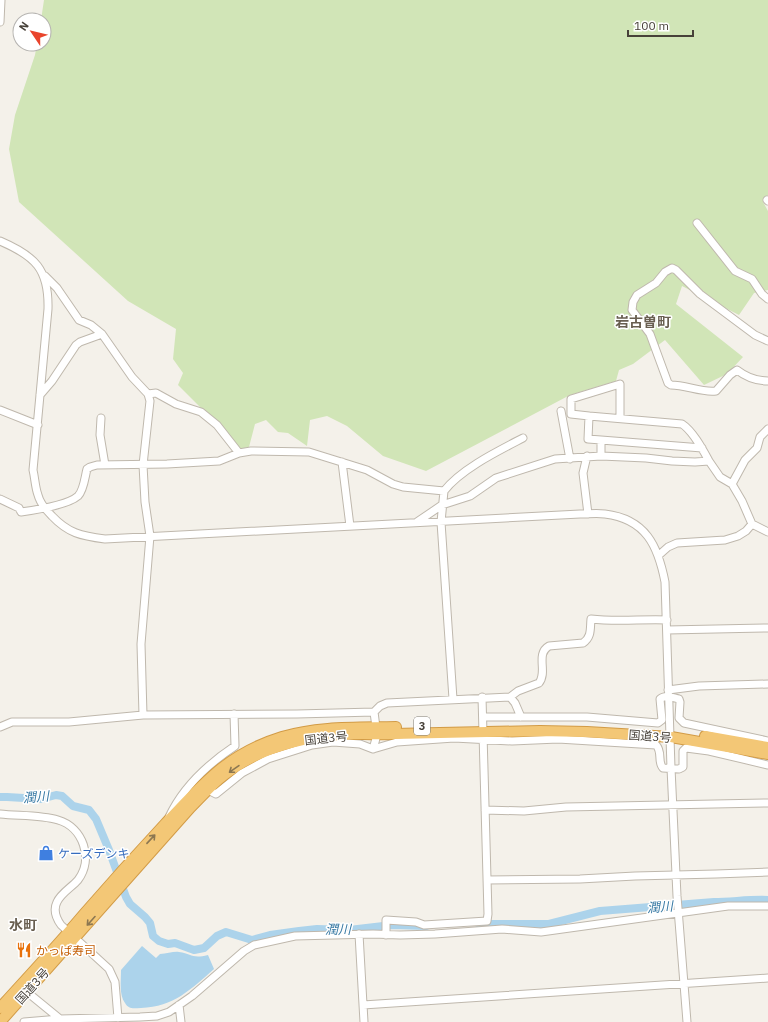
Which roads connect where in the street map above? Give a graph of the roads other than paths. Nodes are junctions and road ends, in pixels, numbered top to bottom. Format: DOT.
graph roads {
  1 [pos="1,0"];
  2 [pos="0,22"];
  3 [pos="697,223"];
  4 [pos="0,241"];
  5 [pos="43,274"];
  6 [pos="768,299"];
  7 [pos="102,334"];
  8 [pos="768,341"];
  9 [pos="768,381"];
  10 [pos="148,394"];
  11 [pos="40,395"];
  12 [pos="0,410"];
  13 [pos="561,411"];
  14 [pos="589,416"];
  15 [pos="101,418"];
  16 [pos="620,418"];
  17 [pos="38,425"];
  18 [pos="768,429"];
  19 [pos="523,438"];
  20 [pos="601,440"];
  21 [pos="702,448"];
  22 [pos="238,453"];
  23 [pos="587,456"];
  24 [pos="601,456"];
  25 [pos="570,459"];
  26 [pos="709,461"];
  27 [pos="342,462"];
  28 [pos="105,465"];
  29 [pos="143,465"];
  30 [pos="732,484"];
  31 [pos="444,491"];
  32 [pos="0,499"];
  33 [pos="442,505"];
  34 [pos="44,508"];
  35 [pos="588,514"];
  36 [pos="441,522"];
  37 [pos="416,523"];
  38 [pos="752,524"];
  39 [pos="350,526"];
  40 [pos="768,532"];
  41 [pos="150,536"];
  42 [pos="659,555"];
  43 [pos="667,620"];
  44 [pos="768,628"];
  45 [pos="667,630"];
  46 [pos="768,684"];
  47 [pos="668,693"];
  48 [pos="482,697"];
  49 [pos="510,697"];
  50 [pos="453,700"];
  51 [pos="374,712"];
  52 [pos="234,714"];
  53 [pos="143,715"];
  54 [pos="521,717"];
  55 [pos="0,727"];
  56 [pos="483,729"];
  57 [pos="376,731"];
  58 [pos="670,734"];
  59 [pos="768,741"];
  60 [pos="768,747"];
  61 [pos="373,749"];
  62 [pos="768,754"];
  63 [pos="768,765"];
  64 [pos="671,768"];
  65 [pos="208,790"];
  66 [pos="768,804"];
  67 [pos="672,806"];
  68 [pos="485,810"];
  69 [pos="0,814"];
  70 [pos="166,823"];
  71 [pos="128,871"];
  72 [pos="768,872"];
  73 [pos="676,875"];
  74 [pos="487,880"];
  75 [pos="768,906"];
  76 [pos="678,912"];
  77 [pos="386,933"];
  78 [pos="359,934"];
  79 [pos="72,935"];
  80 [pos="768,978"];
  81 [pos="684,985"];
  82 [pos="27,992"];
  83 [pos="179,1005"];
  84 [pos="363,1005"];
  85 [pos="0,1008"];
  86 [pos="118,1018"];
  87 [pos="60,1019"];
  88 [pos="0,1022"];
  89 [pos="24,1022"];
  90 [pos="181,1022"];
  91 [pos="364,1022"];
  92 [pos="687,1022"];
  1 -- 2 [label="street"];
  3 -- 6 [label="street"];
  4 -- 5 [label="street"];
  5 -- 7 [label="street"];
  5 -- 11 [label="street"];
  7 -- 10 [label="street"];
  7 -- 11 [label="street"];
  8 -- 9 [label="street"];
  10 -- 22 [label="street"];
  10 -- 29 [label="street"];
  11 -- 17 [label="street"];
  12 -- 17 [label="street"];
  13 -- 25 [label="street"];
  14 -- 16 [label="street"];
  14 -- 16 [label="street"];
  14 -- 20 [label="street"];
  15 -- 28 [label="street"];
  16 -- 21 [label="street"];
  17 -- 34 [label="street"];
  18 -- 30 [label="street"];
  19 -- 31 [label="street"];
  20 -- 21 [label="street"];
  20 -- 24 [label="street"];
  21 -- 26 [label="street"];
  22 -- 27 [label="street"];
  22 -- 29 [label="street"];
  23 -- 24 [label="street"];
  23 -- 25 [label="street"];
  23 -- 35 [label="street"];
  24 -- 26 [label="street"];
  25 -- 33 [label="street"];
  26 -- 30 [label="street"];
  27 -- 31 [label="street"];
  27 -- 39 [label="street"];
  28 -- 29 [label="street"];
  28 -- 34 [label="street"];
  29 -- 41 [label="street"];
  30 -- 38 [label="street"];
  31 -- 33 [label="street"];
  32 -- 34 [label="street"];
  33 -- 36 [label="street"];
  33 -- 37 [label="street"];
  34 -- 41 [label="street"];
  35 -- 36 [label="street"];
  35 -- 42 [label="street"];
  36 -- 37 [label="street"];
  36 -- 50 [label="street"];
  37 -- 39 [label="street"];
  38 -- 40 [label="street"];
  38 -- 42 [label="street"];
  39 -- 41 [label="street"];
  41 -- 53 [label="street"];
  42 -- 43 [label="street"];
  43 -- 45 [label="street"];
  43 -- 49 [label="street"];
  44 -- 45 [label="street"];
  45 -- 47 [label="street"];
  46 -- 47 [label="street"];
  47 -- 54 [label="street"];
  47 -- 58 [label="street"];
  47 -- 59 [label="street"];
  48 -- 49 [label="street"];
  48 -- 50 [label="street"];
  48 -- 56 [label="street"];
  49 -- 54 [label="street"];
  50 -- 51 [label="street"];
  51 -- 52 [label="street"];
  51 -- 57 [label="street"];
  52 -- 53 [label="street"];
  52 -- 70 [label="street"];
  53 -- 55 [label="street"];
  54 -- 56 [label="street"];
  56 -- 57 [label="highway, 国道3号 / 3"];
  56 -- 58 [label="highway, 国道3号 / 3"];
  56 -- 61 [label="street"];
  56 -- 64 [label="street"];
  56 -- 68 [label="street"];
  57 -- 61 [label="street"];
  57 -- 65 [label="highway, 国道3号 / 3, one-way"];
  57 -- 70 [label="highway, 国道3号 / 3"];
  58 -- 60 [label="highway, 国道3号 / 3"];
  58 -- 62 [label="highway, 国道3号 / 3"];
  58 -- 64 [label="street"];
  61 -- 65 [label="street"];
  63 -- 64 [label="street"];
  64 -- 67 [label="street"];
  65 -- 71 [label="highway, 国道3号 / 3"];
  66 -- 67 [label="street"];
  67 -- 68 [label="street"];
  67 -- 73 [label="street"];
  68 -- 74 [label="street"];
  69 -- 79 [label="street"];
  71 -- 70 [label="highway, 国道3号 / 3, one-way"];
  71 -- 79 [label="highway, 国道3号 / 3, one-way"];
  71 -- 79 [label="highway, 国道3号 / 3"];
  72 -- 73 [label="street"];
  73 -- 74 [label="street"];
  73 -- 76 [label="street"];
  74 -- 77 [label="street"];
  75 -- 76 [label="street"];
  76 -- 77 [label="street"];
  76 -- 81 [label="street"];
  77 -- 78 [label="street"];
  78 -- 83 [label="street"];
  78 -- 84 [label="street"];
  79 -- 82 [label="highway, 国道3号 / 3"];
  79 -- 85 [label="highway, 国道3号 / 3"];
  79 -- 86 [label="street"];
  80 -- 81 [label="street"];
  81 -- 84 [label="street"];
  81 -- 92 [label="street"];
  82 -- 87 [label="street"];
  82 -- 88 [label="highway, 国道3号 / 3"];
  83 -- 86 [label="street"];
  83 -- 90 [label="street"];
  84 -- 91 [label="street"];
  86 -- 87 [label="street"];
  87 -- 89 [label="street"];
}
